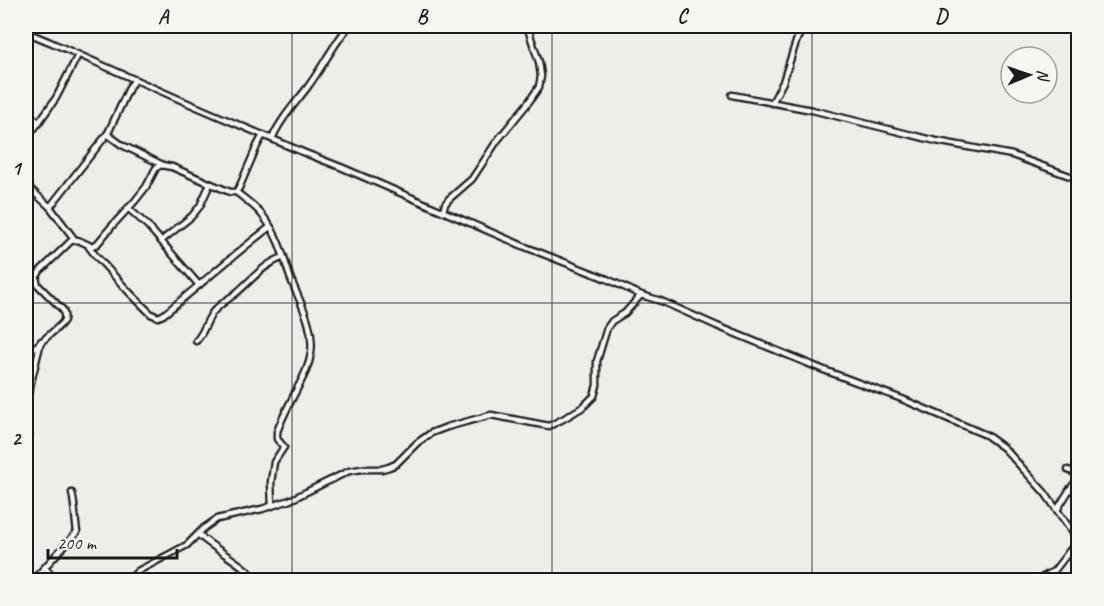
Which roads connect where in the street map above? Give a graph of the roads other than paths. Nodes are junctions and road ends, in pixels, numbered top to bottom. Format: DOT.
graph roads {
  1 [pos="349,26"];
  2 [pos="527,26"];
  3 [pos="804,26"];
  4 [pos="26,32"];
  5 [pos="78,54"];
  6 [pos="135,80"];
  7 [pos="732,95"];
  8 [pos="772,103"];
  9 [pos="26,111"];
  10 [pos="39,123"];
  11 [pos="107,134"];
  12 [pos="263,135"];
  13 [pos="26,139"];
  14 [pos="272,139"];
  15 [pos="163,165"];
  16 [pos="1078,179"];
  17 [pos="210,184"];
  18 [pos="26,185"];
  19 [pos="236,192"];
  20 [pos="50,207"];
  21 [pos="128,208"];
  22 [pos="443,211"];
  23 [pos="270,227"];
  24 [pos="75,240"];
  25 [pos="161,241"];
  26 [pos="88,246"];
  27 [pos="284,257"];
  28 [pos="26,273"];
  29 [pos="36,282"];
  30 [pos="199,285"];
  31 [pos="641,295"];
  32 [pos="41,341"];
  33 [pos="196,341"];
  34 [pos="26,356"];
  35 [pos="26,403"];
  36 [pos="1068,471"];
  37 [pos="1078,474"];
  38 [pos="1078,479"];
  39 [pos="72,493"];
  40 [pos="272,506"];
  41 [pos="1057,510"];
  42 [pos="198,534"];
  43 [pos="1078,542"];
  44 [pos="45,568"];
  45 [pos="33,580"];
  46 [pos="57,580"];
  47 [pos="128,580"];
  48 [pos="257,580"];
  49 [pos="1038,580"];
  1 -- 14 [label="street"];
  2 -- 22 [label="street"];
  3 -- 8 [label="street"];
  4 -- 5 [label="street"];
  5 -- 6 [label="street"];
  5 -- 10 [label="street"];
  6 -- 11 [label="street"];
  6 -- 12 [label="street"];
  7 -- 8 [label="street"];
  8 -- 16 [label="street"];
  9 -- 10 [label="street"];
  10 -- 13 [label="street"];
  11 -- 15 [label="street"];
  11 -- 20 [label="street"];
  12 -- 14 [label="street"];
  12 -- 19 [label="street"];
  14 -- 22 [label="street"];
  15 -- 17 [label="street"];
  15 -- 21 [label="street"];
  17 -- 19 [label="street"];
  17 -- 25 [label="street"];
  18 -- 20 [label="street"];
  19 -- 23 [label="street"];
  20 -- 24 [label="street"];
  21 -- 25 [label="street"];
  21 -- 26 [label="street"];
  22 -- 31 [label="street"];
  23 -- 27 [label="street"];
  23 -- 30 [label="street"];
  24 -- 26 [label="street"];
  24 -- 29 [label="street"];
  25 -- 30 [label="street"];
  26 -- 30 [label="street"];
  27 -- 33 [label="street"];
  27 -- 40 [label="street"];
  28 -- 29 [label="street"];
  29 -- 32 [label="street"];
  31 -- 40 [label="street"];
  31 -- 41 [label="street"];
  32 -- 34 [label="street"];
  32 -- 35 [label="street"];
  36 -- 37 [label="street"];
  38 -- 41 [label="street"];
  39 -- 44 [label="street"];
  40 -- 42 [label="street"];
  41 -- 43 [label="street"];
  42 -- 47 [label="street"];
  42 -- 48 [label="street"];
  43 -- 49 [label="street"];
  44 -- 45 [label="street"];
  44 -- 46 [label="street"];
}
